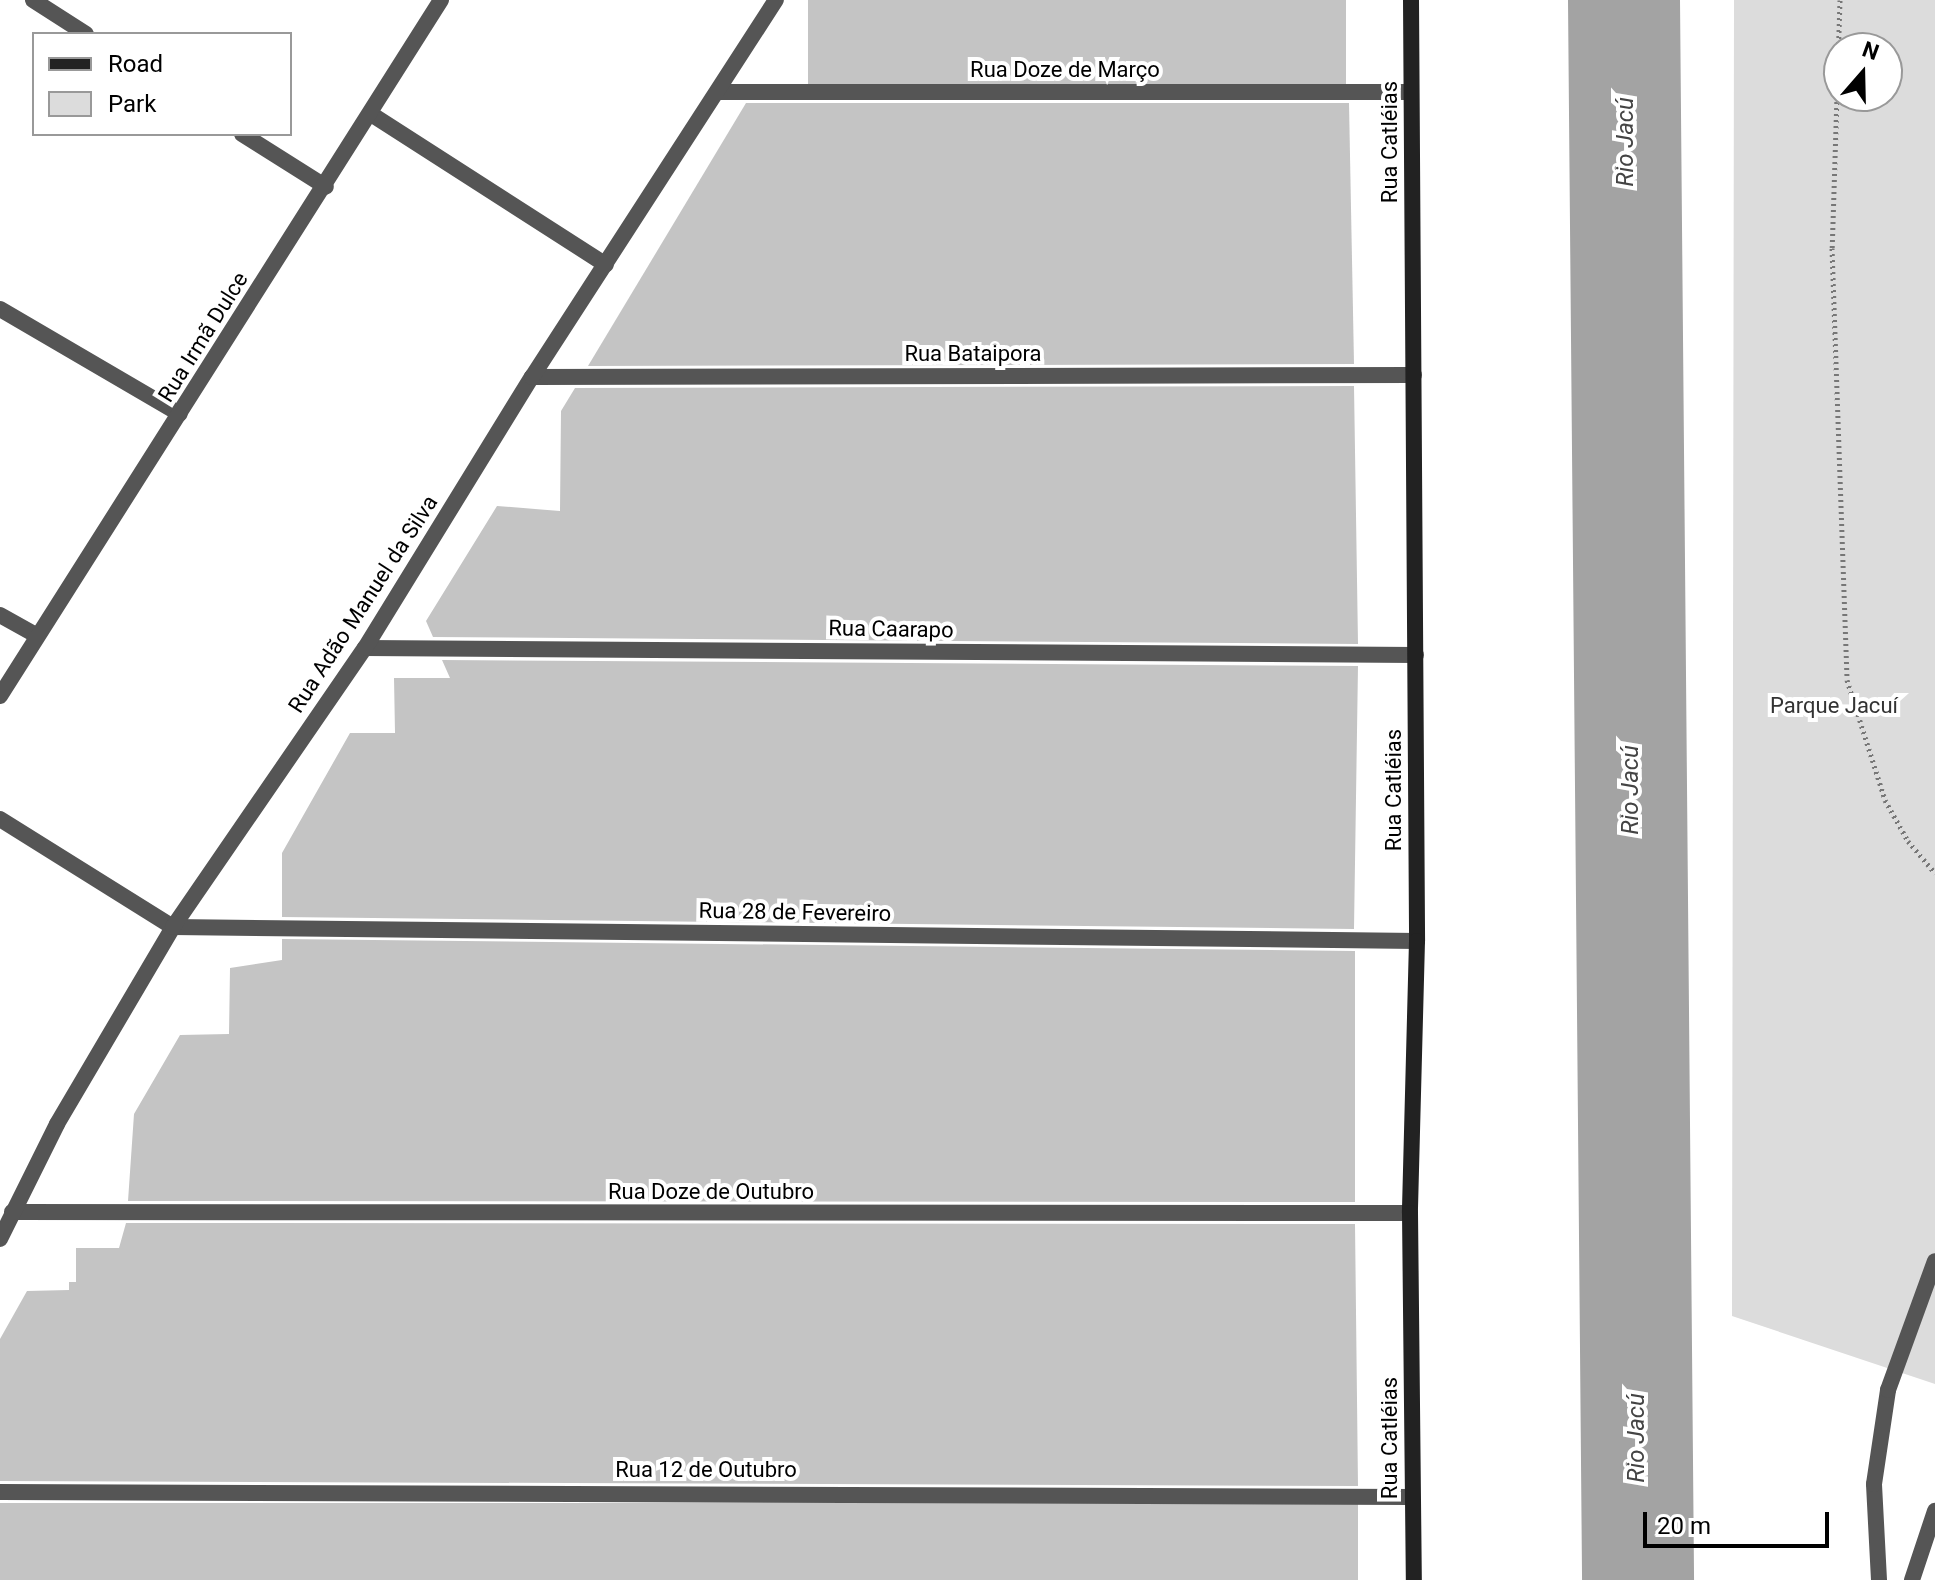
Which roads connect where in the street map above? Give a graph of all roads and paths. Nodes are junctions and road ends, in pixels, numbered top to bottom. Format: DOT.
graph roads {
  1 [pos="33,0"];
  2 [pos="441,0"];
  3 [pos="776,0"];
  4 [pos="1411,0"];
  5 [pos="1840,0"];
  6 [pos="83,32"];
  7 [pos="720,92"];
  8 [pos="1411,92"];
  9 [pos="371,114"];
  10 [pos="245,136"];
  11 [pos="326,187"];
  12 [pos="606,265"];
  13 [pos="0,309"];
  14 [pos="1414,375"];
  15 [pos="532,377"];
  16 [pos="180,414"];
  17 [pos="0,615"];
  18 [pos="36,635"];
  19 [pos="365,648"];
  20 [pos="1416,655"];
  21 [pos="0,696"];
  22 [pos="0,819"];
  23 [pos="1935,873"];
  24 [pos="173,927"];
  25 [pos="1417,941"];
  26 [pos="12,1212"];
  27 [pos="1410,1213"];
  28 [pos="0,1239"];
  29 [pos="1935,1261"];
  30 [pos="0,1492"];
  31 [pos="1412,1497"];
  32 [pos="1935,1511"];
  33 [pos="1414,1580"];
  34 [pos="1879,1580"];
  35 [pos="1912,1580"];
  1 -- 6 [label="street"];
  2 -- 9 [label="street, Rua Irmã Dulce"];
  3 -- 7 [label="street, Rua Adão Manuel da Silva"];
  4 -- 8 [label="street, Rua Catléias"];
  5 -- 23 [label="path"];
  7 -- 8 [label="street, Rua Doze de Março"];
  7 -- 12 [label="street, Rua Adão Manuel da Silva"];
  8 -- 14 [label="street, Rua Catléias"];
  9 -- 11 [label="street, Rua Irmã Dulce"];
  9 -- 12 [label="street"];
  10 -- 11 [label="street"];
  11 -- 16 [label="street, Rua Irmã Dulce"];
  12 -- 15 [label="street, Rua Adão Manuel da Silva"];
  13 -- 16 [label="street"];
  14 -- 15 [label="street, Rua Bataipora"];
  14 -- 20 [label="street, Rua Catléias"];
  15 -- 19 [label="street, Rua Adão Manuel da Silva"];
  16 -- 18 [label="street, Rua Irmã Dulce"];
  17 -- 18 [label="street"];
  18 -- 21 [label="street, Rua Irmã Dulce"];
  19 -- 20 [label="street, Rua Caarapo"];
  19 -- 24 [label="street, Rua Adão Manuel da Silva"];
  20 -- 25 [label="street, Rua Catléias"];
  22 -- 24 [label="street"];
  24 -- 25 [label="street, Rua 28 de Fevereiro"];
  24 -- 26 [label="street, Rua Adão Manuel da Silva"];
  25 -- 27 [label="street, Rua Catléias"];
  26 -- 27 [label="street, Rua Doze de Outubro"];
  26 -- 28 [label="street, Rua Adão Manuel da Silva"];
  27 -- 31 [label="street, Rua Catléias"];
  29 -- 34 [label="street"];
  30 -- 31 [label="street, Rua 12 de Outubro"];
  31 -- 33 [label="street, Rua Catléias"];
  32 -- 35 [label="street"];
}
